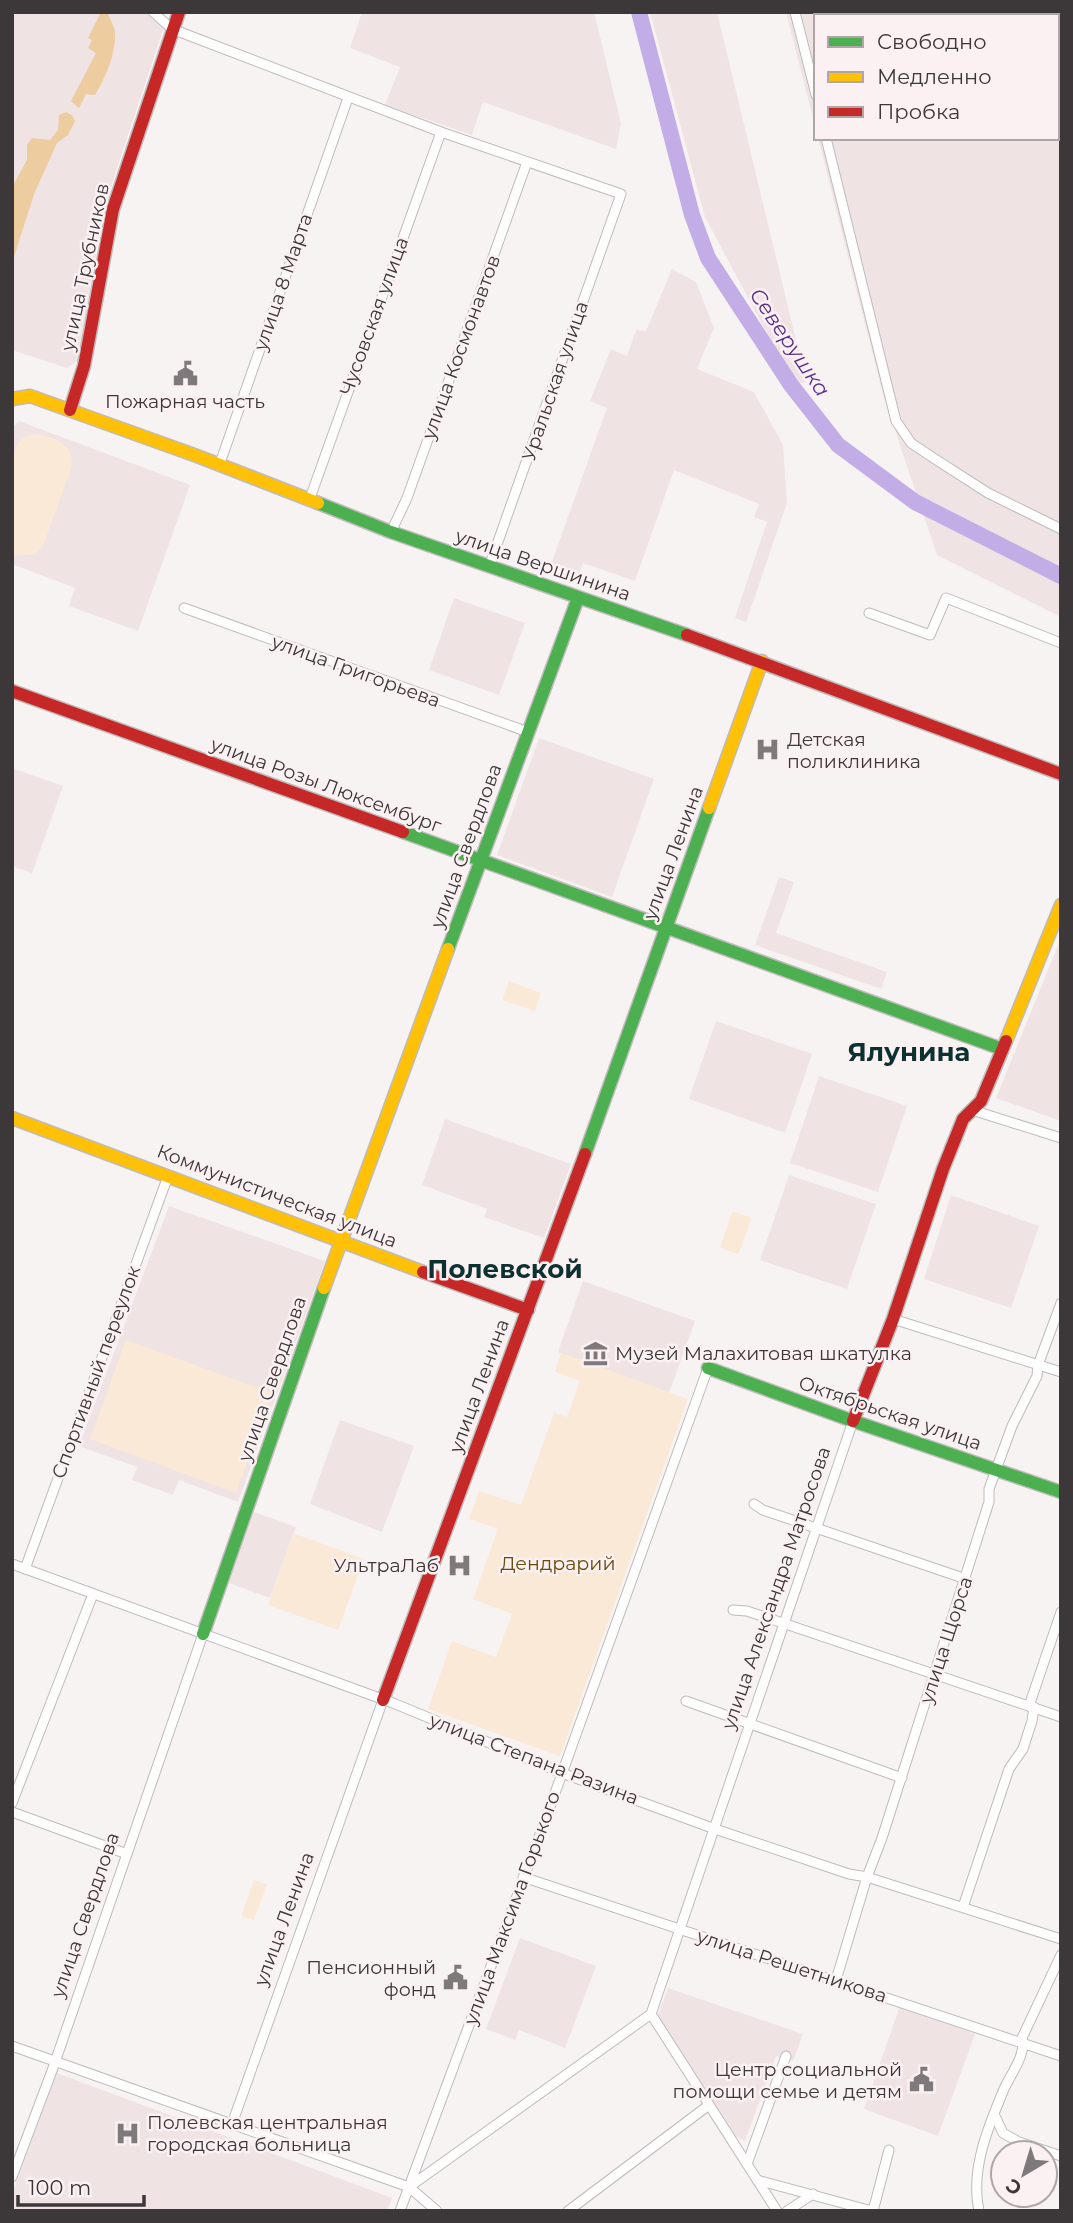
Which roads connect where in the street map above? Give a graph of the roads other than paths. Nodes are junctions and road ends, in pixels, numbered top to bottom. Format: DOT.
graph roads {
  1 [pos="153,12"];
  2 [pos="179,12"];
  3 [pos="795,12"];
  4 [pos="172,29"];
  5 [pos="814,87"];
  6 [pos="348,98"];
  7 [pos="441,132"];
  8 [pos="826,140"];
  9 [pos="527,162"];
  10 [pos="12,399"];
  11 [pos="70,411"];
  12 [pos="219,466"];
  13 [pos="309,501"];
  14 [pos="1061,529"];
  15 [pos="391,532"];
  16 [pos="489,567"];
  17 [pos="578,597"];
  18 [pos="184,608"];
  19 [pos="869,613"];
  20 [pos="1061,643"];
  21 [pos="762,661"];
  22 [pos="12,691"];
  23 [pos="528,732"];
  24 [pos="1061,775"];
  25 [pos="481,862"];
  26 [pos="1061,905"];
  27 [pos="666,929"];
  28 [pos="1002,1049"];
  29 [pos="972,1110"];
  30 [pos="12,1118"];
  31 [pos="1061,1138"];
  32 [pos="168,1176"];
  33 [pos="340,1242"];
  34 [pos="1061,1303"];
  35 [pos="528,1310"];
  36 [pos="893,1319"];
  37 [pos="1038,1365"];
  38 [pos="708,1368"];
  39 [pos="1061,1372"];
  40 [pos="853,1421"];
  41 [pos="996,1470"];
  42 [pos="1061,1492"];
  43 [pos="754,1504"];
  44 [pos="817,1528"];
  45 [pos="12,1564"];
  46 [pos="25,1569"];
  47 [pos="966,1579"];
  48 [pos="93,1594"];
  49 [pos="733,1610"];
  50 [pos="1061,1612"];
  51 [pos="783,1624"];
  52 [pos="203,1634"];
  53 [pos="934,1674"];
  54 [pos="383,1700"];
  55 [pos="686,1701"];
  56 [pos="1031,1707"];
  57 [pos="1061,1717"];
  58 [pos="750,1724"];
  59 [pos="562,1773"];
  60 [pos="902,1778"];
  61 [pos="12,1803"];
  62 [pos="12,1812"];
  63 [pos="715,1829"];
  64 [pos="127,1854"];
  65 [pos="523,1877"];
  66 [pos="867,1877"];
  67 [pos="963,1907"];
  68 [pos="681,1928"];
  69 [pos="1061,1939"];
  70 [pos="1061,1955"];
  71 [pos="836,1979"];
  72 [pos="651,2014"];
  73 [pos="1023,2044"];
  74 [pos="12,2046"];
  75 [pos="786,2056"];
  76 [pos="1061,2056"];
  77 [pos="55,2061"];
  78 [pos="709,2105"];
  79 [pos="995,2116"];
  80 [pos="232,2124"];
  81 [pos="889,2150"];
  82 [pos="1061,2156"];
  83 [pos="747,2164"];
  84 [pos="12,2177"];
  85 [pos="757,2180"];
  86 [pos="409,2187"];
  87 [pos="813,2194"];
  88 [pos="400,2211"];
  89 [pos="437,2211"];
  90 [pos="568,2211"];
  91 [pos="777,2211"];
  92 [pos="787,2211"];
  93 [pos="873,2211"];
  94 [pos="979,2211"];
  1 -- 4 [label="street"];
  2 -- 4 [label="street, улица Трубников"];
  3 -- 5 [label="street"];
  4 -- 6 [label="street"];
  4 -- 11 [label="street, улица Трубников"];
  6 -- 7 [label="street"];
  6 -- 12 [label="street, улица 8 Марта"];
  7 -- 9 [label="street"];
  7 -- 13 [label="street, Чусовская улица"];
  8 -- 14 [label="street"];
  9 -- 15 [label="street, улица Космонавтов"];
  9 -- 16 [label="street, Уральская улица"];
  10 -- 11 [label="street, улица Вершинина"];
  11 -- 12 [label="street, улица Вершинина"];
  12 -- 13 [label="street, улица Вершинина"];
  13 -- 15 [label="street, улица Вершинина"];
  15 -- 16 [label="street, улица Вершинина"];
  16 -- 17 [label="street, улица Вершинина"];
  17 -- 21 [label="street, улица Вершинина"];
  17 -- 23 [label="street, улица Свердлова"];
  18 -- 23 [label="street, улица Григорьева"];
  19 -- 20 [label="street"];
  21 -- 24 [label="street, улица Вершинина"];
  21 -- 27 [label="street, улица Ленина"];
  22 -- 25 [label="street, улица Розы Люксембург"];
  23 -- 25 [label="street, улица Свердлова"];
  25 -- 27 [label="street, улица Розы Люксембург"];
  25 -- 33 [label="street, улица Свердлова"];
  26 -- 28 [label="street, улица Александра Матросова"];
  27 -- 28 [label="street, улица Розы Люксембург"];
  27 -- 35 [label="street, улица Ленина"];
  28 -- 29 [label="street, улица Александра Матросова"];
  29 -- 31 [label="street"];
  29 -- 36 [label="street, улица Александра Матросова"];
  30 -- 32 [label="street, Коммунистическая улица"];
  32 -- 33 [label="street, Коммунистическая улица"];
  32 -- 46 [label="street, Спортивный переулок"];
  33 -- 35 [label="street, Коммунистическая улица"];
  33 -- 52 [label="street, улица Свердлова"];
  34 -- 37 [label="street, улица Щорса"];
  35 -- 54 [label="street, улица Ленина"];
  36 -- 37 [label="street"];
  36 -- 40 [label="street, улица Александра Матросова"];
  37 -- 39 [label="street"];
  37 -- 41 [label="street, улица Щорса"];
  38 -- 40 [label="street, Октябрьская улица"];
  38 -- 59 [label="street, улица Максима Горького"];
  40 -- 41 [label="street, Октябрьская улица"];
  40 -- 44 [label="street, улица Александра Матросова"];
  41 -- 42 [label="street, Октябрьская улица"];
  41 -- 47 [label="street, улица Щорса"];
  43 -- 44 [label="street"];
  44 -- 47 [label="street"];
  44 -- 51 [label="street, улица Александра Матросова"];
  45 -- 46 [label="street, улица Степана Разина"];
  46 -- 48 [label="street, улица Степана Разина"];
  47 -- 53 [label="street, улица Щорса"];
  48 -- 52 [label="street, улица Степана Разина"];
  48 -- 61 [label="street"];
  49 -- 51 [label="street"];
  50 -- 56 [label="street"];
  51 -- 53 [label="street"];
  51 -- 58 [label="street, улица Александра Матросова"];
  52 -- 54 [label="street, улица Степана Разина"];
  52 -- 64 [label="street, улица Свердлова"];
  53 -- 56 [label="street"];
  53 -- 60 [label="street, улица Щорса"];
  54 -- 59 [label="street, улица Степана Разина"];
  54 -- 80 [label="street, улица Ленина"];
  55 -- 58 [label="street"];
  56 -- 57 [label="street"];
  56 -- 67 [label="street"];
  58 -- 60 [label="street"];
  58 -- 63 [label="street, улица Александра Матросова"];
  59 -- 63 [label="street, улица Степана Разина"];
  59 -- 65 [label="street, улица Максима Горького"];
  60 -- 66 [label="street, улица Щорса"];
  62 -- 64 [label="street"];
  63 -- 66 [label="street, улица Степана Разина"];
  63 -- 68 [label="street, улица Александра Матросова"];
  64 -- 77 [label="street, улица Свердлова"];
  65 -- 68 [label="street, улица Решетникова"];
  65 -- 86 [label="street, улица Максима Горького"];
  66 -- 67 [label="street, улица Степана Разина"];
  66 -- 71 [label="street, улица Щорса"];
  67 -- 69 [label="street, улица Степана Разина"];
  68 -- 71 [label="street, улица Решетникова"];
  68 -- 72 [label="street, улица Александра Матросова"];
  70 -- 73 [label="street"];
  71 -- 73 [label="street, улица Решетникова"];
  72 -- 78 [label="street"];
  72 -- 86 [label="street"];
  73 -- 76 [label="street, улица Решетникова"];
  73 -- 79 [label="street"];
  74 -- 77 [label="street"];
  75 -- 83 [label="street"];
  77 -- 80 [label="street"];
  77 -- 84 [label="street, улица Свердлова"];
  78 -- 83 [label="street"];
  78 -- 90 [label="street"];
  79 -- 82 [label="street"];
  79 -- 94 [label="street"];
  80 -- 86 [label="street"];
  81 -- 93 [label="street"];
  83 -- 85 [label="street"];
  85 -- 87 [label="street"];
  85 -- 91 [label="street"];
  86 -- 88 [label="street, улица Максима Горького"];
  86 -- 89 [label="street"];
  87 -- 92 [label="street"];
  87 -- 93 [label="street"];
}
